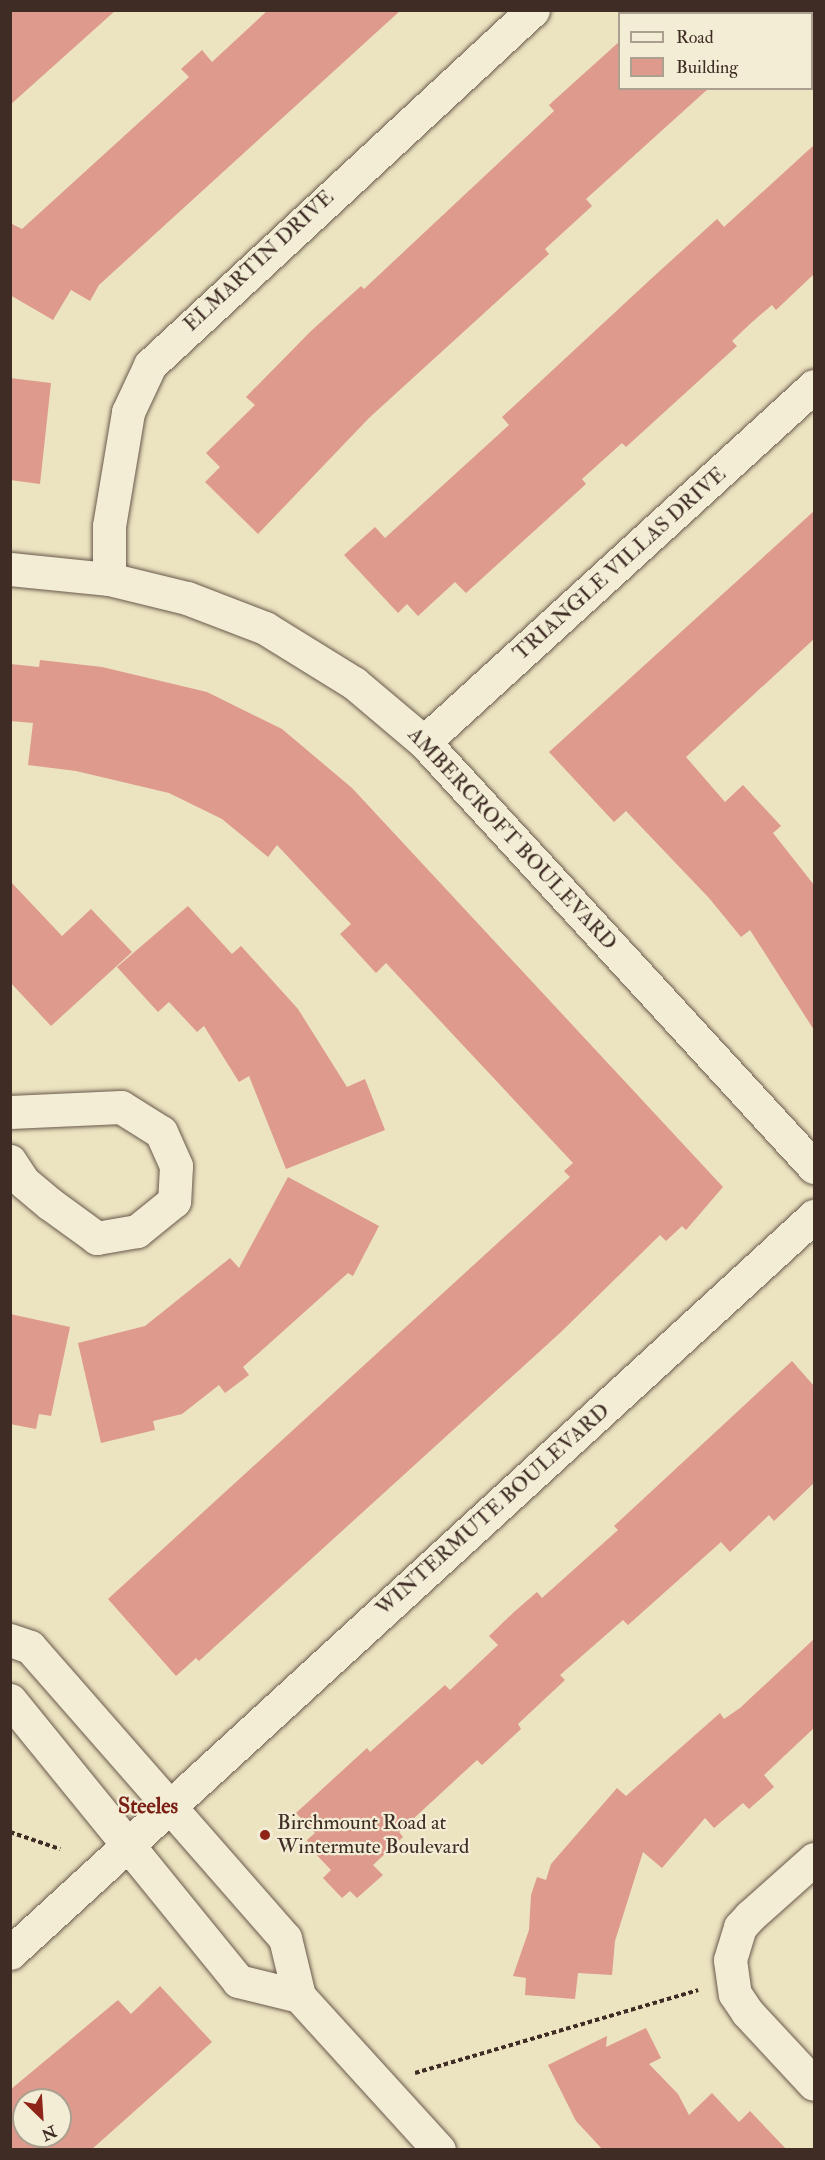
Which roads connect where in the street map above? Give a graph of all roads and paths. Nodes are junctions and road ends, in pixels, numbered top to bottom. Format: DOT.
graph roads {
  1 [pos="533,10"];
  2 [pos="814,386"];
  3 [pos="10,569"];
  4 [pos="109,579"];
  5 [pos="424,742"];
  6 [pos="10,1112"];
  7 [pos="10,1161"];
  8 [pos="814,1167"];
  9 [pos="814,1216"];
  10 [pos="10,1640"];
  11 [pos="10,1700"];
  12 [pos="171,1804"];
  13 [pos="10,1832"];
  14 [pos="128,1844"];
  15 [pos="60,1849"];
  16 [pos="814,1859"];
  17 [pos="10,1953"];
  18 [pos="731,1980"];
  19 [pos="299,1996"];
  20 [pos="444,2063"];
  21 [pos="814,2084"];
  22 [pos="440,2150"];
  1 -- 4 [label="street, ELMARTIN DRIVE"];
  2 -- 5 [label="street, TRIANGLE VILLAS DRIVE"];
  3 -- 4 [label="street, AMBERCROFT BOULEVARD"];
  4 -- 5 [label="street, AMBERCROFT BOULEVARD"];
  5 -- 8 [label="street, AMBERCROFT BOULEVARD"];
  6 -- 7 [label="street"];
  9 -- 12 [label="street, WINTERMUTE BOULEVARD"];
  10 -- 12 [label="street"];
  11 -- 14 [label="street"];
  12 -- 14 [label="street, WINTERMUTE BOULEVARD"];
  12 -- 19 [label="street"];
  13 -- 15 [label="path"];
  14 -- 17 [label="street, WINTERMUTE BOULEVARD"];
  14 -- 19 [label="street"];
  16 -- 18 [label="street"];
  18 -- 20 [label="path"];
  18 -- 21 [label="street"];
  19 -- 22 [label="street"];
}
